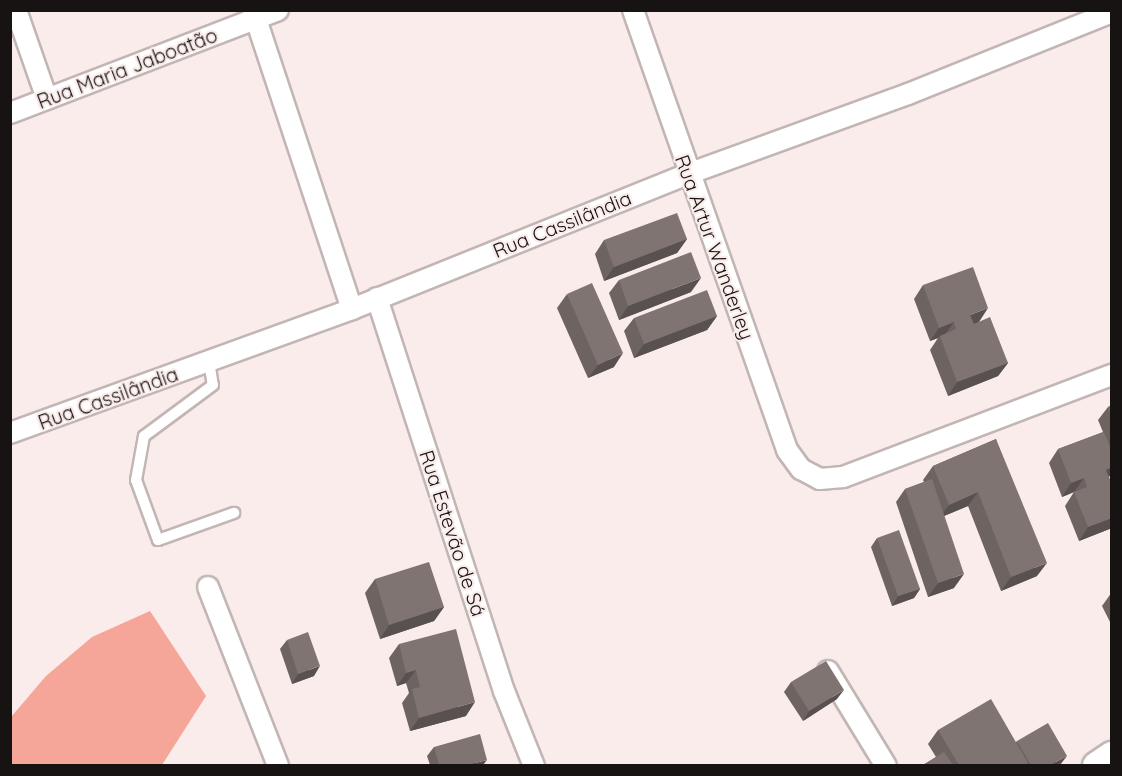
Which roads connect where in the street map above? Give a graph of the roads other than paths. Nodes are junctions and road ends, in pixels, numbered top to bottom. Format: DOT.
graph roads {
  1 [pos="16,10"];
  2 [pos="278,10"];
  3 [pos="633,10"];
  4 [pos="1112,12"];
  5 [pos="254,15"];
  6 [pos="47,99"];
  7 [pos="10,113"];
  8 [pos="688,174"];
  9 [pos="377,298"];
  10 [pos="352,309"];
  11 [pos="209,361"];
  12 [pos="1112,375"];
  13 [pos="10,433"];
  14 [pos="234,513"];
  15 [pos="208,587"];
  16 [pos="828,671"];
  17 [pos="1112,756"];
  18 [pos="278,765"];
  19 [pos="534,765"];
  20 [pos="886,765"];
  21 [pos="1097,765"];
  1 -- 6 [label="street"];
  2 -- 5 [label="street, Rua Maria Jaboatão"];
  3 -- 8 [label="street, Rua Artur Wanderley"];
  4 -- 8 [label="street, Rua Cassilândia"];
  5 -- 6 [label="street, Rua Maria Jaboatão"];
  5 -- 10 [label="street"];
  6 -- 7 [label="street, Rua Maria Jaboatão"];
  8 -- 9 [label="street, Rua Cassilândia"];
  8 -- 12 [label="street, Rua Artur Wanderley"];
  9 -- 10 [label="street, Rua Cassilândia"];
  9 -- 19 [label="street, Rua Estevão de Sá"];
  10 -- 11 [label="street, Rua Cassilândia"];
  11 -- 13 [label="street, Rua Cassilândia"];
  11 -- 14 [label="lane"];
  15 -- 18 [label="street"];
  16 -- 20 [label="street"];
  17 -- 21 [label="street"];
}
